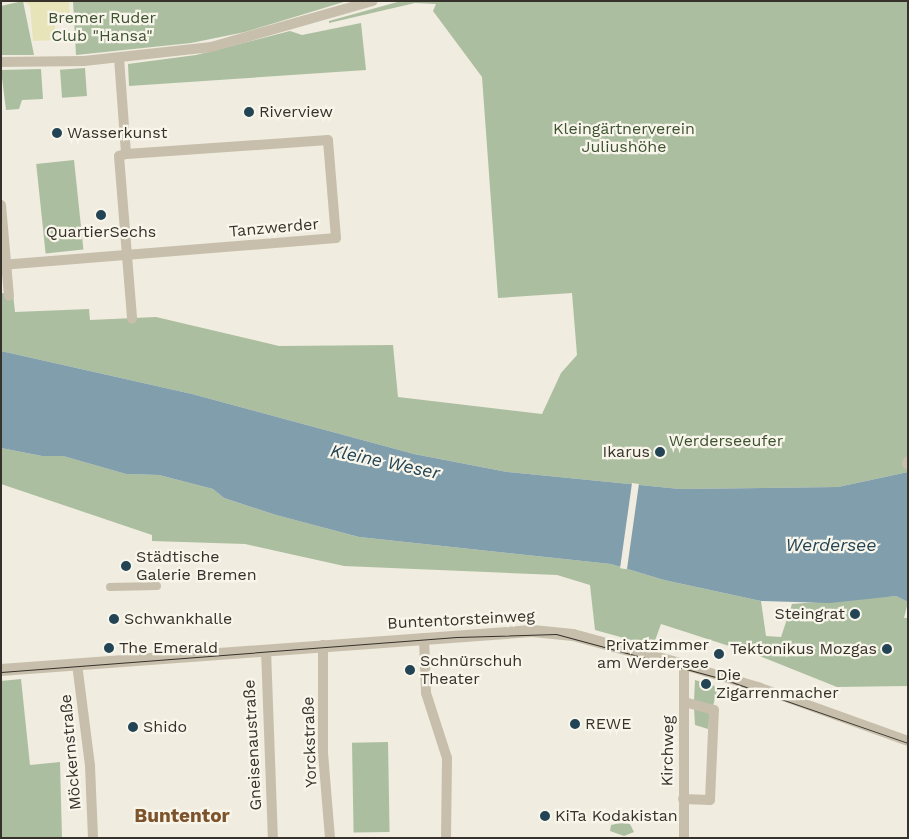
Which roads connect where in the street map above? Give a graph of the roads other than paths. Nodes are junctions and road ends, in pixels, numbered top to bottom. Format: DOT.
graph roads {
  1 [pos="373,1"];
  2 [pos="119,58"];
  3 [pos="1,62"];
  4 [pos="126,154"];
  5 [pos="1,205"];
  6 [pos="127,253"];
  7 [pos="4,265"];
  8 [pos="9,296"];
  9 [pos="132,318"];
  10 [pos="157,586"];
  11 [pos="110,587"];
  12 [pos="424,638"];
  13 [pos="323,645"];
  14 [pos="266,650"];
  15 [pos="77,664"];
  16 [pos="684,665"];
  17 [pos="1,670"];
  18 [pos="684,702"];
  19 [pos="908,740"];
  20 [pos="683,800"];
  21 [pos="93,838"];
  22 [pos="273,838"];
  23 [pos="330,838"];
  24 [pos="446,838"];
  25 [pos="684,838"];
  1 -- 2 [label="street"];
  2 -- 3 [label="street"];
  2 -- 4 [label="street"];
  4 -- 6 [label="street"];
  4 -- 6 [label="street, Tanzwerder"];
  5 -- 7 [label="street"];
  6 -- 7 [label="street, Tanzwerder"];
  6 -- 9 [label="street"];
  7 -- 8 [label="street"];
  10 -- 11 [label="street"];
  12 -- 13 [label="street, Buntentorsteinweg"];
  12 -- 16 [label="street, Buntentorsteinweg"];
  12 -- 24 [label="street"];
  13 -- 14 [label="street, Buntentorsteinweg"];
  13 -- 23 [label="street, Yorckstraße"];
  14 -- 15 [label="street, Buntentorsteinweg"];
  14 -- 22 [label="street, Gneisenaustraße"];
  15 -- 17 [label="street, Buntentorsteinweg"];
  15 -- 21 [label="street, Möckernstraße"];
  16 -- 18 [label="street, Kirchweg"];
  16 -- 19 [label="street, Buntentorsteinweg"];
  18 -- 20 [label="street, Kirchweg"];
  18 -- 20 [label="street"];
  20 -- 25 [label="street, Kirchweg"];
}
